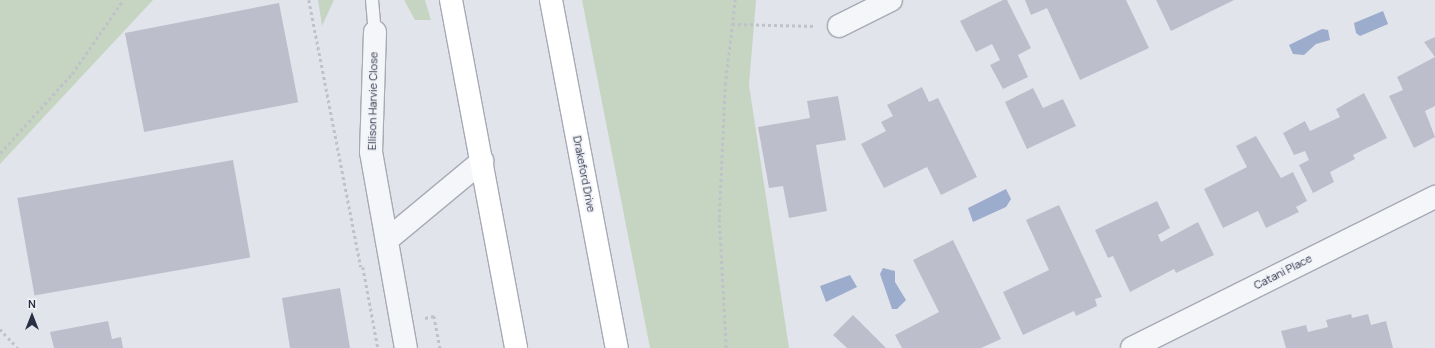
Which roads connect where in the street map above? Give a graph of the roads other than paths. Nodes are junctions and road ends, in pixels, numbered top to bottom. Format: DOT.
graph roads {
  1 [pos="372,0"];
  2 [pos="451,0"];
  3 [pos="551,0"];
  4 [pos="891,0"];
  5 [pos="839,26"];
  6 [pos="375,32"];
  7 [pos="482,161"];
  8 [pos="1435,197"];
  9 [pos="387,240"];
  10 [pos="406,348"];
  11 [pos="516,348"];
  12 [pos="617,348"];
  13 [pos="1132,348"];
  1 -- 6 [label="lane"];
  2 -- 7 [label="highway"];
  3 -- 12 [label="highway, Drakeford Drive"];
  4 -- 5 [label="street"];
  6 -- 9 [label="street, Ellison Harvie Close"];
  7 -- 9 [label="street"];
  7 -- 11 [label="highway"];
  8 -- 13 [label="street, Catani Place"];
  9 -- 10 [label="street, Ellison Harvie Close"];
}
